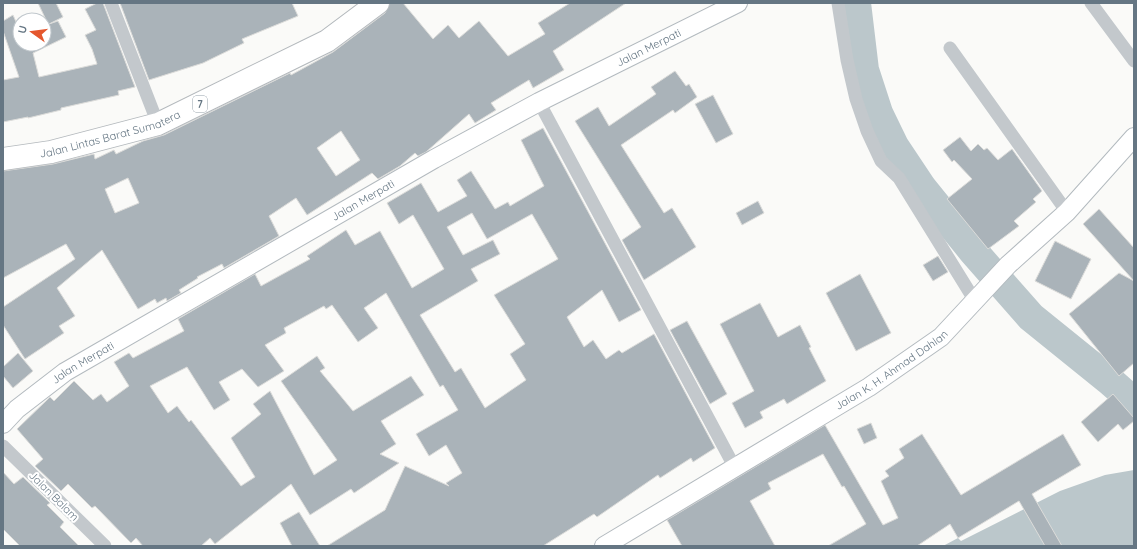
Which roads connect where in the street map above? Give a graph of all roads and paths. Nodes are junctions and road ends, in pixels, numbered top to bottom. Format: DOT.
graph roads {
  1 [pos="111,3"];
  2 [pos="378,3"];
  3 [pos="738,3"];
  4 [pos="838,3"];
  5 [pos="1091,3"];
  6 [pos="950,48"];
  7 [pos="1134,61"];
  8 [pos="539,102"];
  9 [pos="158,124"];
  10 [pos="1134,137"];
  11 [pos="3,159"];
  12 [pos="1067,212"];
  13 [pos="978,298"];
  14 [pos="3,424"];
  15 [pos="3,446"];
  16 [pos="735,468"];
  17 [pos="105,546"];
  18 [pos="604,546"];
  1 -- 9 [label="street"];
  2 -- 9 [label="highway, Jalan Lintas Barat Sumatera / 7"];
  3 -- 8 [label="street, Jalan Merpati"];
  4 -- 13 [label="street"];
  5 -- 7 [label="street"];
  6 -- 12 [label="street"];
  8 -- 14 [label="street, Jalan Merpati"];
  8 -- 16 [label="street"];
  9 -- 11 [label="highway, Jalan Lintas Barat Sumatera / 7"];
  10 -- 12 [label="street, Jalan K. H. Ahmad Dahlan"];
  12 -- 13 [label="street, Jalan K. H. Ahmad Dahlan"];
  13 -- 16 [label="street, Jalan K. H. Ahmad Dahlan"];
  15 -- 17 [label="street, Jalan Balam"];
  16 -- 18 [label="street, Jalan K. H. Ahmad Dahlan"];
}
